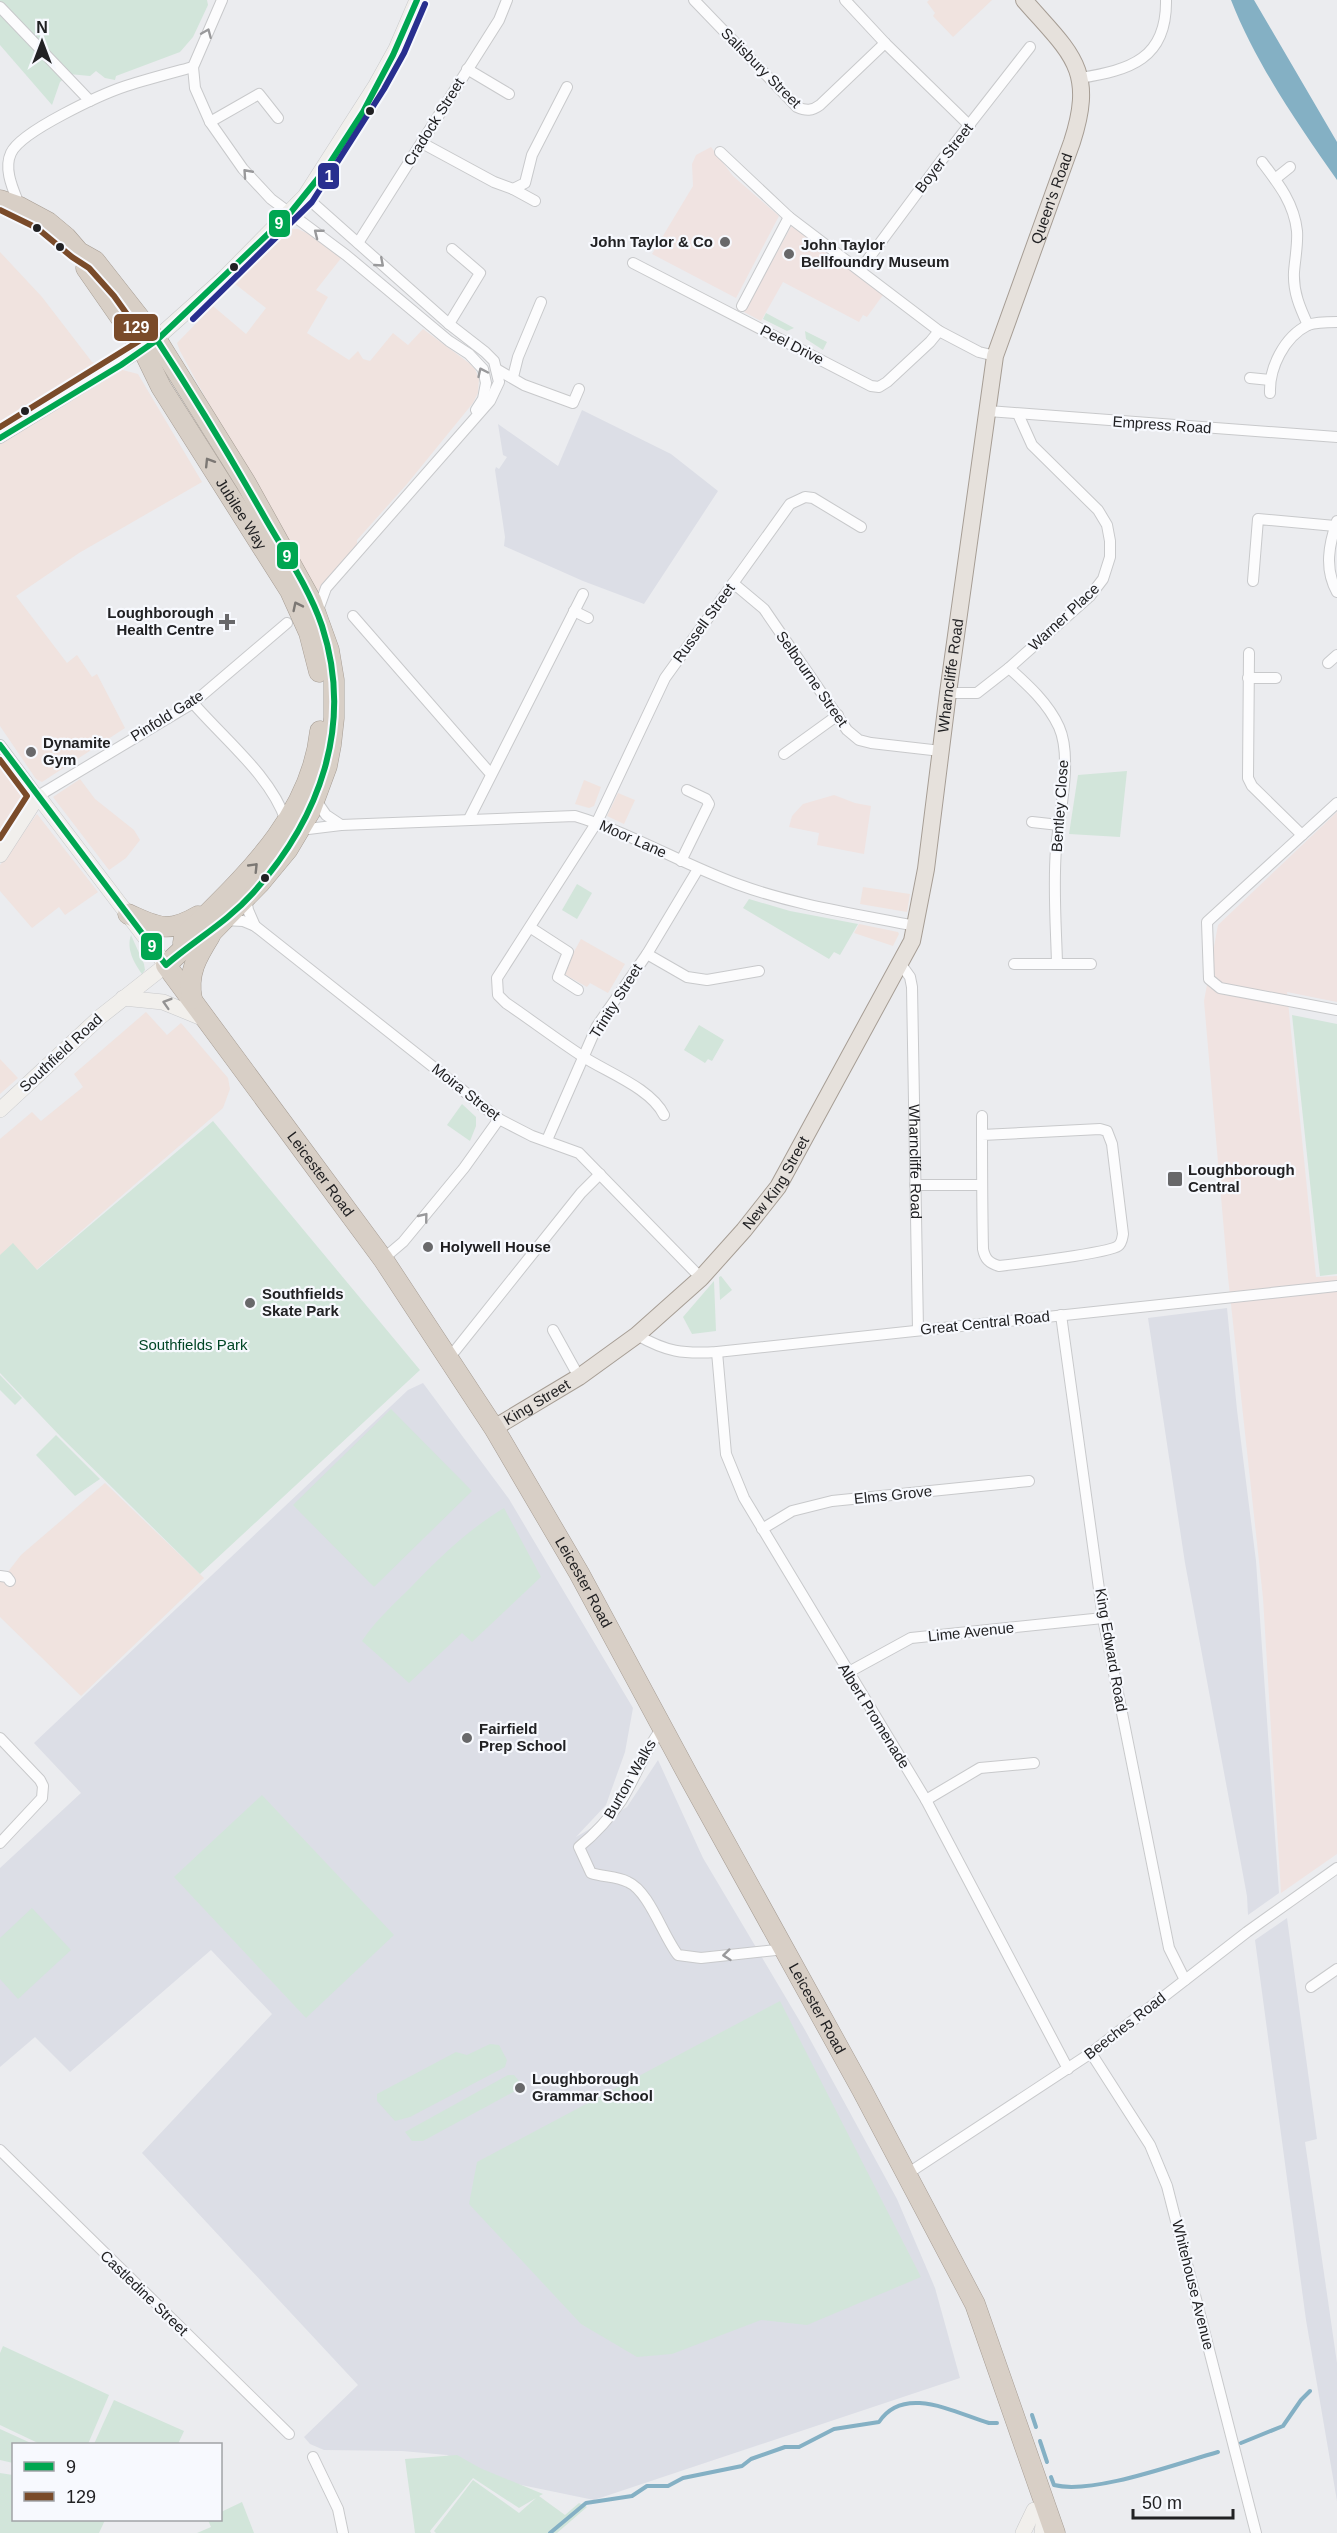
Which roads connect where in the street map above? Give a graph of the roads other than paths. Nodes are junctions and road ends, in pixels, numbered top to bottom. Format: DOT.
graph roads {
  1 [pos="222,0"];
  2 [pos="417,0"];
  3 [pos="507,0"];
  4 [pos="694,0"];
  5 [pos="845,0"];
  6 [pos="1024,0"];
  7 [pos="1166,0"];
  8 [pos="0,6"];
  9 [pos="885,43"];
  10 [pos="1030,46"];
  11 [pos="193,67"];
  12 [pos="467,69"];
  13 [pos="1080,78"];
  14 [pos="567,87"];
  15 [pos="509,94"];
  16 [pos="90,101"];
  17 [pos="278,118"];
  18 [pos="210,122"];
  19 [pos="970,126"];
  20 [pos="422,143"];
  21 [pos="720,152"];
  22 [pos="1262,162"];
  23 [pos="1290,167"];
  24 [pos="1275,179"];
  25 [pos="513,189"];
  26 [pos="305,196"];
  27 [pos="0,200"];
  28 [pos="535,201"];
  29 [pos="20,207"];
  30 [pos="291,212"];
  31 [pos="789,217"];
  32 [pos="358,243"];
  33 [pos="452,249"];
  34 [pos="633,263"];
  35 [pos="860,270"];
  36 [pos="541,302"];
  37 [pos="742,306"];
  38 [pos="1337,322"];
  39 [pos="449,324"];
  40 [pos="1308,325"];
  41 [pos="939,331"];
  42 [pos="150,345"];
  43 [pos="995,356"];
  44 [pos="498,370"];
  45 [pos="513,377"];
  46 [pos="1250,378"];
  47 [pos="1270,380"];
  48 [pos="579,389"];
  49 [pos="1270,393"];
  50 [pos="988,411"];
  51 [pos="1018,414"];
  52 [pos="468,424"];
  53 [pos="1337,437"];
  54 [pos="0,438"];
  55 [pos="1336,523"];
  56 [pos="861,527"];
  57 [pos="1253,581"];
  58 [pos="733,583"];
  59 [pos="1337,592"];
  60 [pos="583,594"];
  61 [pos="574,611"];
  62 [pos="317,614"];
  63 [pos="353,616"];
  64 [pos="588,618"];
  65 [pos="287,623"];
  66 [pos="363,627"];
  67 [pos="354,635"];
  68 [pos="1249,653"];
  69 [pos="1337,655"];
  70 [pos="1328,663"];
  71 [pos="1008,668"];
  72 [pos="1248,678"];
  73 [pos="1276,678"];
  74 [pos="948,693"];
  75 [pos="193,703"];
  76 [pos="838,715"];
  77 [pos="0,745"];
  78 [pos="941,751"];
  79 [pos="784,754"];
  80 [pos="490,773"];
  81 [pos="687,790"];
  82 [pos="38,796"];
  83 [pos="315,799"];
  84 [pos="1337,803"];
  85 [pos="289,819"];
  86 [pos="469,819"];
  87 [pos="597,822"];
  88 [pos="1032,822"];
  89 [pos="341,825"];
  90 [pos="1059,825"];
  91 [pos="1302,836"];
  92 [pos="0,855"];
  93 [pos="681,861"];
  94 [pos="699,869"];
  95 [pos="246,898"];
  96 [pos="128,914"];
  97 [pos="217,919"];
  98 [pos="255,926"];
  99 [pos="531,928"];
  100 [pos="914,933"];
  101 [pos="647,954"];
  102 [pos="900,963"];
  103 [pos="1057,963"];
  104 [pos="1014,964"];
  105 [pos="1090,964"];
  106 [pos="166,965"];
  107 [pos="759,971"];
  108 [pos="578,990"];
  109 [pos="123,998"];
  110 [pos="192,999"];
  111 [pos="1337,1010"];
  112 [pos="207,1020"];
  113 [pos="584,1058"];
  114 [pos="0,1110"];
  115 [pos="664,1115"];
  116 [pos="982,1116"];
  117 [pos="499,1119"];
  118 [pos="982,1135"];
  119 [pos="547,1140"];
  120 [pos="600,1174"];
  121 [pos="915,1185"];
  122 [pos="982,1185"];
  123 [pos="383,1259"];
  124 [pos="701,1278"];
  125 [pos="1337,1286"];
  126 [pos="1061,1315"];
  127 [pos="553,1330"];
  128 [pos="918,1330"];
  129 [pos="637,1335"];
  130 [pos="717,1352"];
  131 [pos="450,1357"];
  132 [pos="579,1377"];
  133 [pos="494,1428"];
  134 [pos="1029,1481"];
  135 [pos="762,1528"];
  136 [pos="1103,1618"];
  137 [pos="847,1673"];
  138 [pos="663,1727"];
  139 [pos="0,1738"];
  140 [pos="1034,1763"];
  141 [pos="926,1800"];
  142 [pos="0,1843"];
  143 [pos="1337,1868"];
  144 [pos="785,1949"];
  145 [pos="1337,1969"];
  146 [pos="1185,1980"];
  147 [pos="1311,1987"];
  148 [pos="1091,2053"];
  149 [pos="1068,2069"];
  150 [pos="1,2153"];
  151 [pos="907,2174"];
  152 [pos="289,2434"];
  153 [pos="313,2457"];
  154 [pos="1040,2507"];
  155 [pos="343,2533"];
  156 [pos="1023,2533"];
  157 [pos="1041,2533"];
  158 [pos="1055,2533"];
  159 [pos="1256,2533"];
  11 -- 1 [label="street, one-way"];
  2 -- 26 [label="main road"];
  3 -- 12 [label="street, Cradock Street"];
  4 -- 9 [label="street, Salisbury Street"];
  5 -- 9 [label="street"];
  6 -- 13 [label="main road, Queen's Road"];
  7 -- 13 [label="street"];
  8 -- 16 [label="street"];
  9 -- 19 [label="street"];
  10 -- 19 [label="street, Boyer Street"];
  11 -- 16 [label="street"];
  11 -- 18 [label="street"];
  12 -- 15 [label="street"];
  12 -- 20 [label="street, Cradock Street"];
  13 -- 43 [label="main road, Queen's Road"];
  14 -- 25 [label="street"];
  16 -- 29 [label="street"];
  17 -- 18 [label="street"];
  30 -- 18 [label="street, one-way"];
  19 -- 35 [label="street, Boyer Street"];
  20 -- 25 [label="street"];
  20 -- 32 [label="street, Cradock Street"];
  21 -- 31 [label="street"];
  22 -- 24 [label="street"];
  23 -- 24 [label="street"];
  24 -- 40 [label="street"];
  25 -- 28 [label="street"];
  26 -- 30 [label="main road"];
  26 -- 32 [label="street"];
  27 -- 29 [label="highway"];
  29 -- 42 [label="highway"];
  30 -- 42 [label="main road"];
  52 -- 30 [label="street, one-way"];
  31 -- 35 [label="street"];
  31 -- 37 [label="street"];
  32 -- 39 [label="street, one-way"];
  33 -- 39 [label="street"];
  34 -- 41 [label="street, Peel Drive"];
  35 -- 41 [label="street"];
  36 -- 45 [label="street"];
  38 -- 40 [label="street"];
  39 -- 44 [label="street"];
  40 -- 47 [label="street"];
  41 -- 43 [label="street"];
  42 -- 54 [label="street"];
  42 -- 62 [label="highway, Jubilee Way"];
  85 -- 42 [label="highway, Jubilee Way, one-way"];
  43 -- 50 [label="main road, Queen's Road"];
  44 -- 45 [label="street"];
  44 -- 52 [label="street"];
  45 -- 48 [label="street"];
  46 -- 47 [label="street"];
  47 -- 49 [label="street"];
  50 -- 51 [label="street, Empress Road"];
  50 -- 74 [label="main road, Wharncliffe Road"];
  51 -- 53 [label="street, Empress Road"];
  51 -- 71 [label="street, Warner Place"];
  52 -- 62 [label="street"];
  55 -- 57 [label="street"];
  55 -- 59 [label="street"];
  56 -- 58 [label="street, Russell Street"];
  58 -- 76 [label="street, Selbourne Street"];
  58 -- 87 [label="street, Russell Street"];
  60 -- 61 [label="street"];
  61 -- 64 [label="street"];
  61 -- 80 [label="street"];
  62 -- 83 [label="highway, Jubilee Way"];
  63 -- 66 [label="street"];
  65 -- 75 [label="street, Pinfold Gate"];
  66 -- 67 [label="street"];
  66 -- 80 [label="street"];
  68 -- 72 [label="street"];
  69 -- 70 [label="street"];
  71 -- 74 [label="street, Warner Place"];
  71 -- 90 [label="street, Bentley Close"];
  72 -- 73 [label="street"];
  72 -- 91 [label="street"];
  74 -- 78 [label="main road, Wharncliffe Road"];
  75 -- 82 [label="street, Pinfold Gate"];
  75 -- 85 [label="street"];
  76 -- 78 [label="street, Selbourne Street"];
  76 -- 79 [label="street"];
  77 -- 82 [label="street"];
  78 -- 100 [label="main road, Wharncliffe Road"];
  80 -- 86 [label="street"];
  81 -- 93 [label="street"];
  82 -- 92 [label="main road"];
  82 -- 96 [label="main road, Leicester Road"];
  83 -- 85 [label="highway, Jubilee Way"];
  83 -- 89 [label="street"];
  84 -- 91 [label="street"];
  85 -- 89 [label="street, Moor Lane"];
  85 -- 95 [label="highway"];
  97 -- 85 [label="highway, one-way"];
  86 -- 87 [label="street, Moor Lane"];
  86 -- 89 [label="street, Moor Lane"];
  87 -- 93 [label="street, Moor Lane"];
  87 -- 99 [label="street, Russell Street"];
  88 -- 90 [label="street"];
  90 -- 103 [label="street, Bentley Close"];
  91 -- 111 [label="street"];
  93 -- 94 [label="street, Moor Lane"];
  94 -- 100 [label="street, Moor Lane"];
  94 -- 101 [label="street, Trinity Street"];
  95 -- 97 [label="highway"];
  95 -- 98 [label="street"];
  96 -- 97 [label="highway"];
  96 -- 106 [label="main road, Leicester Road"];
  97 -- 98 [label="street, Moira Street"];
  97 -- 106 [label="highway"];
  97 -- 110 [label="highway"];
  98 -- 117 [label="street, Moira Street"];
  99 -- 108 [label="street"];
  99 -- 113 [label="street, Russell Street"];
  100 -- 102 [label="main road, New King Street"];
  101 -- 107 [label="street"];
  101 -- 113 [label="street, Trinity Street"];
  102 -- 121 [label="street, Wharncliffe Road"];
  102 -- 124 [label="main road, New King Street"];
  103 -- 104 [label="street"];
  103 -- 105 [label="street"];
  106 -- 109 [label="main road, Southfield Road"];
  106 -- 110 [label="highway, Leicester Road"];
  112 -- 109 [label="main road, one-way"];
  109 -- 114 [label="main road, Southfield Road"];
  110 -- 112 [label="highway, Leicester Road"];
  112 -- 123 [label="highway, Leicester Road"];
  113 -- 115 [label="street"];
  113 -- 119 [label="street, Trinity Street"];
  116 -- 118 [label="street"];
  117 -- 119 [label="street, Moira Street"];
  123 -- 117 [label="street, one-way"];
  118 -- 122 [label="street"];
  118 -- 122 [label="street"];
  119 -- 120 [label="street, Moira Street"];
  120 -- 124 [label="street, Moira Street"];
  120 -- 131 [label="street"];
  121 -- 122 [label="street"];
  121 -- 128 [label="street, Wharncliffe Road"];
  123 -- 131 [label="highway, Leicester Road"];
  124 -- 129 [label="main road, New King Street"];
  125 -- 126 [label="street, Great Central Road"];
  126 -- 128 [label="street, Great Central Road"];
  126 -- 136 [label="street, King Edward Road"];
  127 -- 132 [label="street"];
  128 -- 130 [label="street, Great Central Road"];
  129 -- 130 [label="street, Great Central Road"];
  129 -- 132 [label="main road, New King Street"];
  130 -- 135 [label="street, Albert Promenade"];
  131 -- 133 [label="highway, Leicester Road"];
  132 -- 133 [label="main road, King Street"];
  133 -- 138 [label="highway, Leicester Road"];
  134 -- 135 [label="street, Elms Grove"];
  135 -- 137 [label="street, Albert Promenade"];
  136 -- 137 [label="street, Lime Avenue"];
  136 -- 146 [label="street, King Edward Road"];
  137 -- 141 [label="street, Albert Promenade"];
  138 -- 144 [label="highway, Leicester Road"];
  144 -- 138 [label="street, Burton Walks, one-way"];
  139 -- 142 [label="street"];
  140 -- 141 [label="street"];
  141 -- 149 [label="street, Albert Promenade"];
  143 -- 146 [label="street, Beeches Road"];
  144 -- 151 [label="highway, Leicester Road"];
  145 -- 147 [label="street"];
  146 -- 148 [label="street, Beeches Road"];
  148 -- 149 [label="street, Beeches Road"];
  148 -- 159 [label="street, Whitehouse Avenue"];
  149 -- 151 [label="street, Beeches Road"];
  150 -- 152 [label="street, Castledine Street"];
  151 -- 154 [label="highway, Leicester Road"];
  153 -- 155 [label="street"];
  154 -- 156 [label="main road"];
  154 -- 157 [label="highway, Leicester Road"];
  154 -- 158 [label="highway, Leicester Road"];
}
